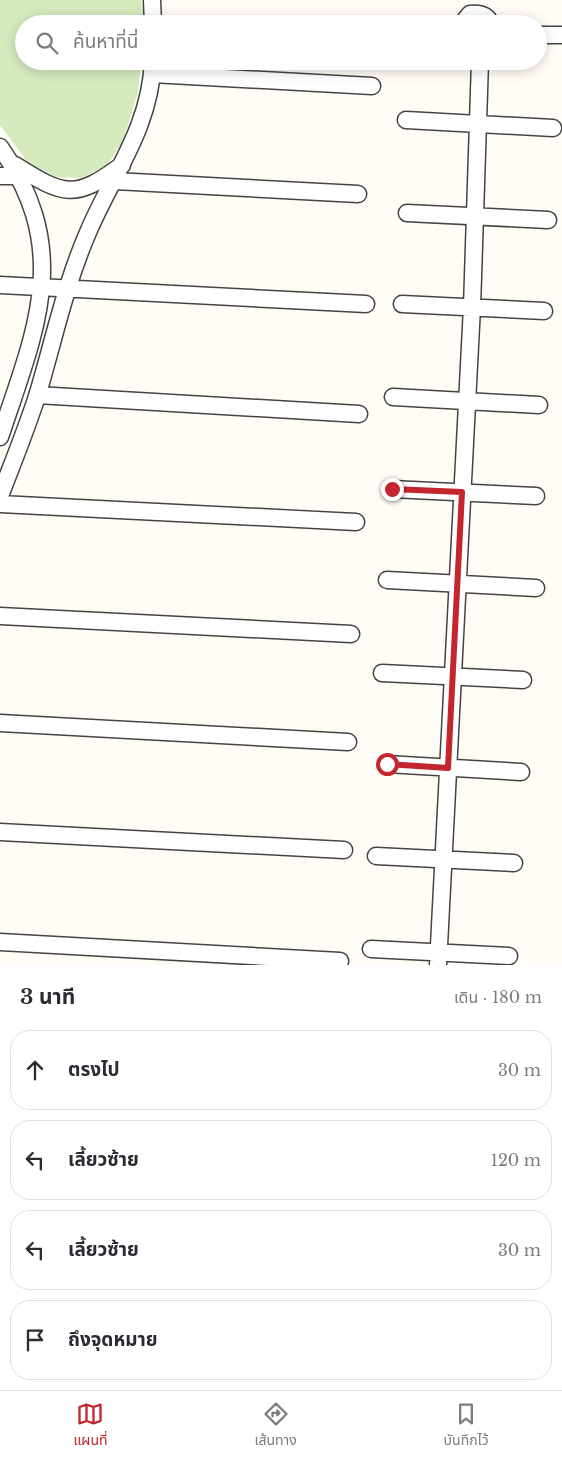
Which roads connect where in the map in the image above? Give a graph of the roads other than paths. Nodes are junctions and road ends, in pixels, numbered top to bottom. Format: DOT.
graph roads {
  1 [pos="152,0"];
  2 [pos="466,13"];
  3 [pos="153,15"];
  4 [pos="484,15"];
  5 [pos="547,35"];
  6 [pos="562,36"];
  7 [pos="152,70"];
  8 [pos="176,70"];
  9 [pos="480,70"];
  10 [pos="372,86"];
  11 [pos="406,120"];
  12 [pos="479,124"];
  13 [pos="553,128"];
  14 [pos="0,146"];
  15 [pos="122,165"];
  16 [pos="16,170"];
  17 [pos="0,176"];
  18 [pos="115,182"];
  19 [pos="358,194"];
  20 [pos="407,212"];
  21 [pos="476,216"];
  22 [pos="548,220"];
  23 [pos="0,285"];
  24 [pos="42,287"];
  25 [pos="68,289"];
  26 [pos="366,304"];
  27 [pos="402,304"];
  28 [pos="472,307"];
  29 [pos="544,311"];
  30 [pos="7,394"];
  31 [pos="37,395"];
  32 [pos="393,397"];
  33 [pos="467,401"];
  34 [pos="539,405"];
  35 [pos="359,414"];
  36 [pos="0,437"];
  37 [pos="392,489"];
  38 [pos="462,492"];
  39 [pos="0,496"];
  40 [pos="536,496"];
  41 [pos="0,504"];
  42 [pos="356,522"];
  43 [pos="387,580"];
  44 [pos="457,584"];
  45 [pos="536,588"];
  46 [pos="0,616"];
  47 [pos="351,634"];
  48 [pos="382,673"];
  49 [pos="453,677"];
  50 [pos="523,680"];
  51 [pos="0,724"];
  52 [pos="348,742"];
  53 [pos="387,764"];
  54 [pos="448,768"];
  55 [pos="521,772"];
  56 [pos="0,832"];
  57 [pos="344,850"];
  58 [pos="376,856"];
  59 [pos="444,860"];
  60 [pos="514,863"];
  61 [pos="0,942"];
  62 [pos="371,949"];
  63 [pos="509,956"];
  64 [pos="438,959"];
  65 [pos="340,961"];
  1 -- 3 [label="street"];
  2 -- 4 [label="street"];
  5 -- 6 [label="street"];
  7 -- 15 [label="street"];
  8 -- 10 [label="street"];
  9 -- 12 [label="street"];
  11 -- 12 [label="street"];
  12 -- 13 [label="street"];
  12 -- 21 [label="street"];
  14 -- 16 [label="street"];
  15 -- 16 [label="street"];
  15 -- 18 [label="street"];
  16 -- 17 [label="street"];
  16 -- 24 [label="street"];
  18 -- 19 [label="street"];
  18 -- 25 [label="street"];
  20 -- 21 [label="street"];
  21 -- 22 [label="street"];
  21 -- 28 [label="street"];
  23 -- 24 [label="street"];
  24 -- 25 [label="street"];
  24 -- 30 [label="street"];
  25 -- 26 [label="street"];
  25 -- 31 [label="street"];
  27 -- 28 [label="street"];
  28 -- 29 [label="street"];
  28 -- 33 [label="street"];
  30 -- 36 [label="street"];
  31 -- 35 [label="street"];
  31 -- 39 [label="street"];
  32 -- 33 [label="street"];
  33 -- 34 [label="street"];
  33 -- 38 [label="street"];
  37 -- 38 [label="street"];
  38 -- 40 [label="street"];
  38 -- 44 [label="street"];
  41 -- 42 [label="street"];
  43 -- 44 [label="street"];
  44 -- 45 [label="street"];
  44 -- 49 [label="street"];
  46 -- 47 [label="street"];
  48 -- 49 [label="street"];
  49 -- 50 [label="street"];
  49 -- 54 [label="street"];
  51 -- 52 [label="street"];
  53 -- 54 [label="street"];
  54 -- 55 [label="street"];
  54 -- 59 [label="street"];
  56 -- 57 [label="street"];
  58 -- 59 [label="street"];
  59 -- 60 [label="street"];
  59 -- 64 [label="street"];
  61 -- 65 [label="street"];
  62 -- 64 [label="street"];
  63 -- 64 [label="street"];
}
